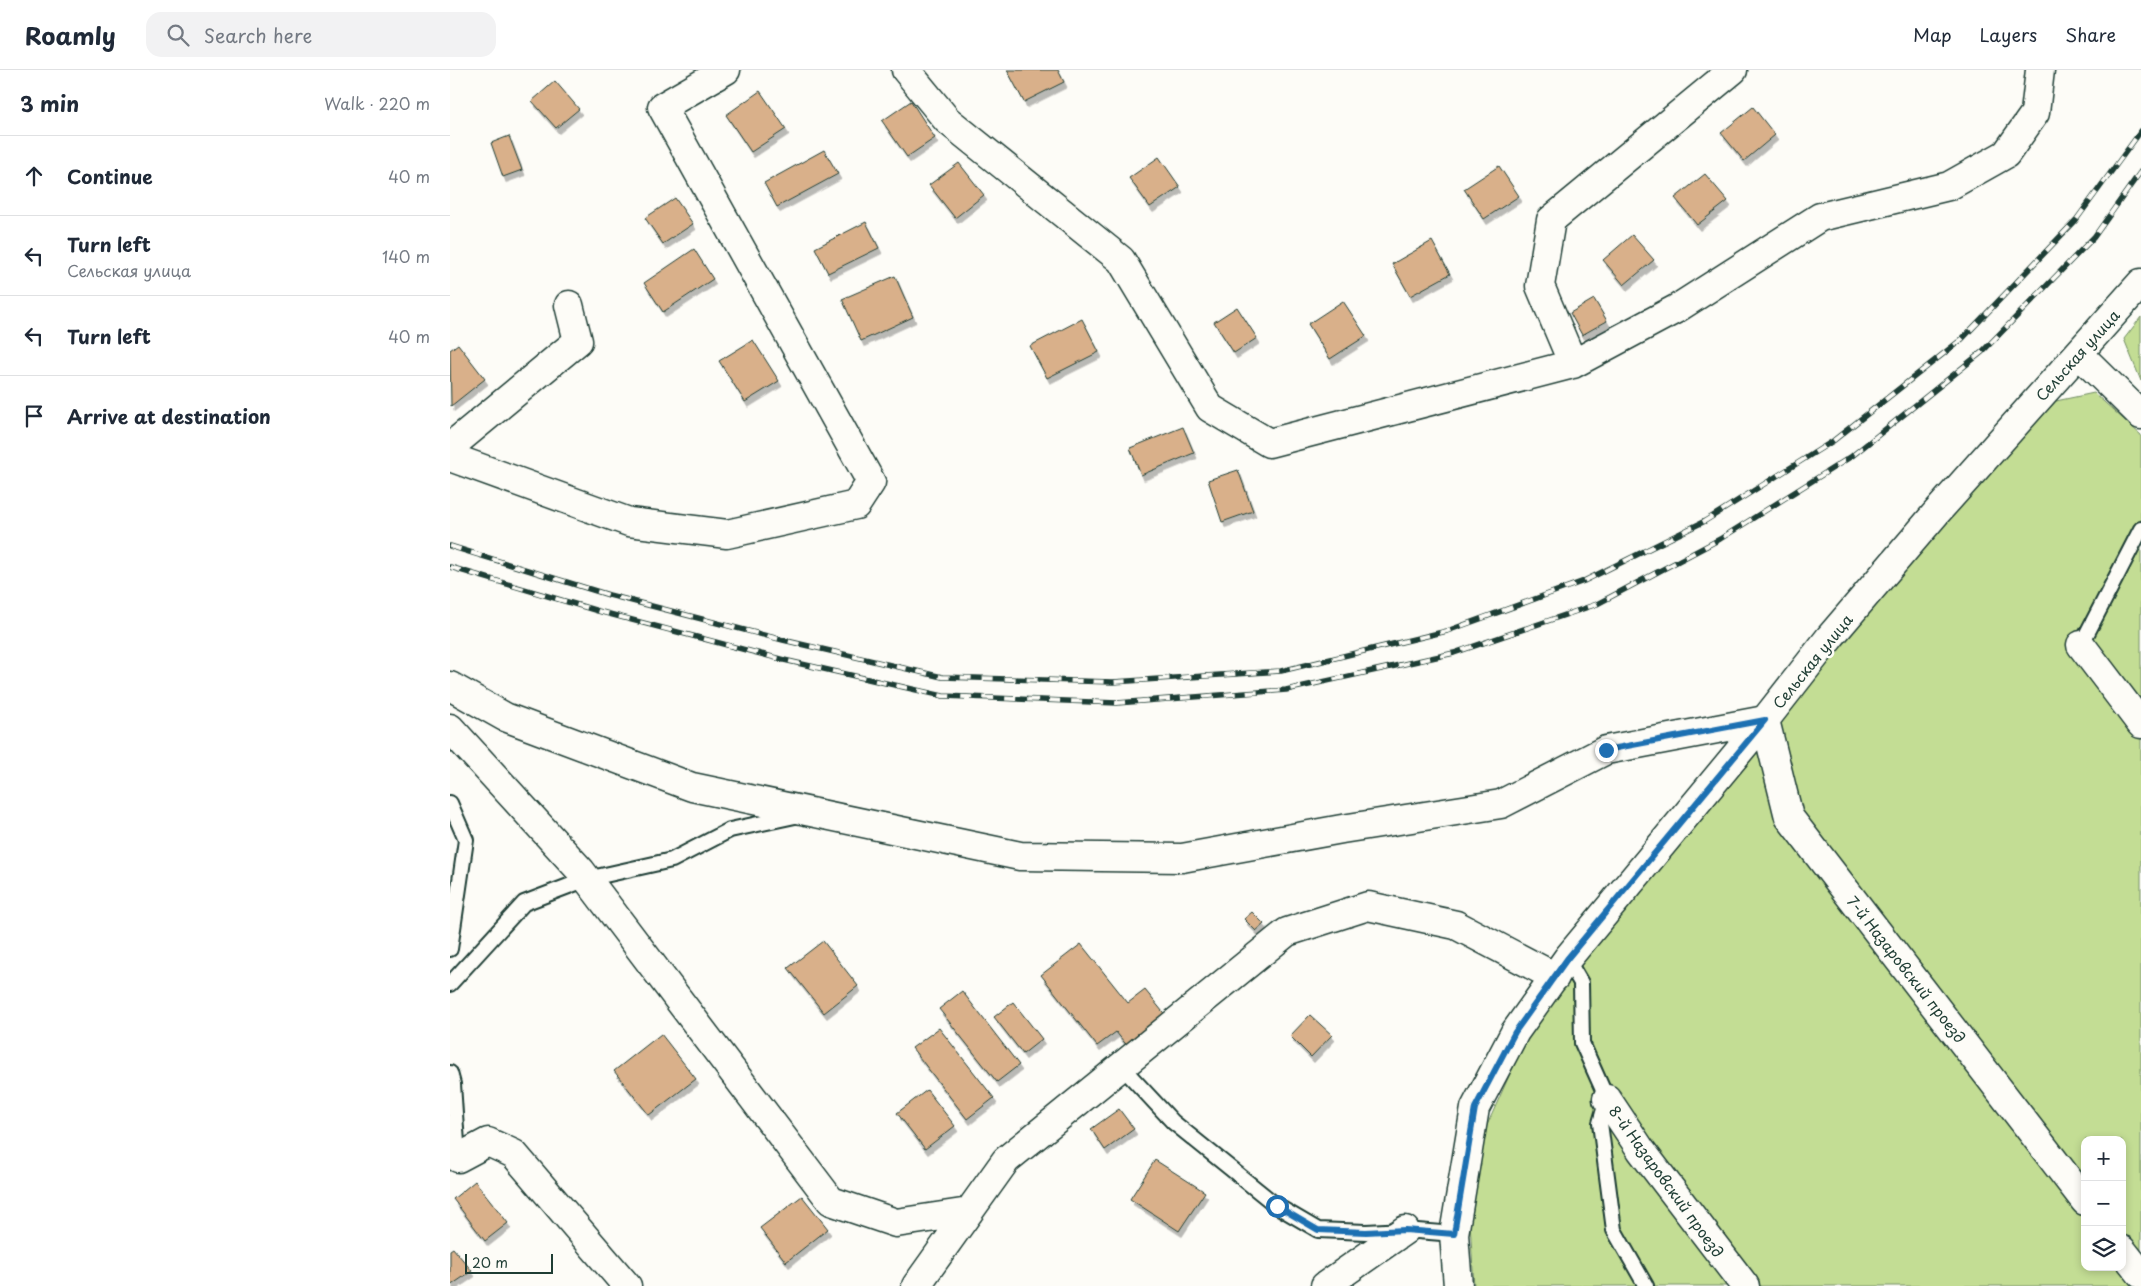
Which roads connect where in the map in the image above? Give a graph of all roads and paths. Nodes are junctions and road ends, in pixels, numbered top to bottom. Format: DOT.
graph roads {
  1 [pos="726,70"];
  2 [pos="906,70"];
  3 [pos="1733,70"];
  4 [pos="2040,70"];
  5 [pos="2141,283"];
  6 [pos="569,305"];
  7 [pos="2079,354"];
  8 [pos="1573,364"];
  9 [pos="2141,415"];
  10 [pos="450,447"];
  11 [pos="450,457"];
  12 [pos="2141,529"];
  13 [pos="2081,645"];
  14 [pos="450,686"];
  15 [pos="1765,720"];
  16 [pos="2141,724"];
  17 [pos="450,728"];
  18 [pos="450,803"];
  19 [pos="816,811"];
  20 [pos="587,879"];
  21 [pos="450,949"];
  22 [pos="1561,968"];
  23 [pos="450,984"];
  24 [pos="1121,1066"];
  25 [pos="450,1073"];
  26 [pos="1607,1099"];
  27 [pos="454,1161"];
  28 [pos="2081,1196"];
  29 [pos="969,1212"];
  30 [pos="1405,1230"];
  31 [pos="1454,1234"];
  32 [pos="2126,1255"];
  33 [pos="2141,1274"];
  34 [pos="626,1286"];
  35 [pos="916,1286"];
  36 [pos="1325,1286"];
  37 [pos="1458,1286"];
  38 [pos="1646,1286"];
  39 [pos="1745,1286"];
  1 -- 11 [label="street"];
  2 -- 8 [label="street"];
  3 -- 8 [label="street"];
  4 -- 8 [label="street"];
  5 -- 7 [label="street, Сельская улица"];
  6 -- 10 [label="street"];
  7 -- 9 [label="street"];
  7 -- 15 [label="street, Сельская улица"];
  12 -- 13 [label="lane"];
  13 -- 16 [label="street"];
  14 -- 19 [label="street"];
  15 -- 19 [label="street"];
  15 -- 22 [label="street, Сельская улица"];
  15 -- 28 [label="street, 7-й Назаровский проезд"];
  17 -- 20 [label="street"];
  18 -- 21 [label="lane"];
  19 -- 20 [label="lane"];
  20 -- 23 [label="lane"];
  20 -- 29 [label="street"];
  22 -- 24 [label="street"];
  22 -- 26 [label="lane"];
  22 -- 31 [label="street, Сельская улица"];
  24 -- 29 [label="street"];
  24 -- 30 [label="lane"];
  25 -- 27 [label="lane"];
  26 -- 38 [label="lane"];
  26 -- 39 [label="street, 8-й Назаровский проезд"];
  27 -- 34 [label="street"];
  29 -- 35 [label="street"];
  30 -- 31 [label="lane"];
  30 -- 36 [label="street"];
  31 -- 37 [label="street, Сельская улица"];
  32 -- 33 [label="street"];
}
